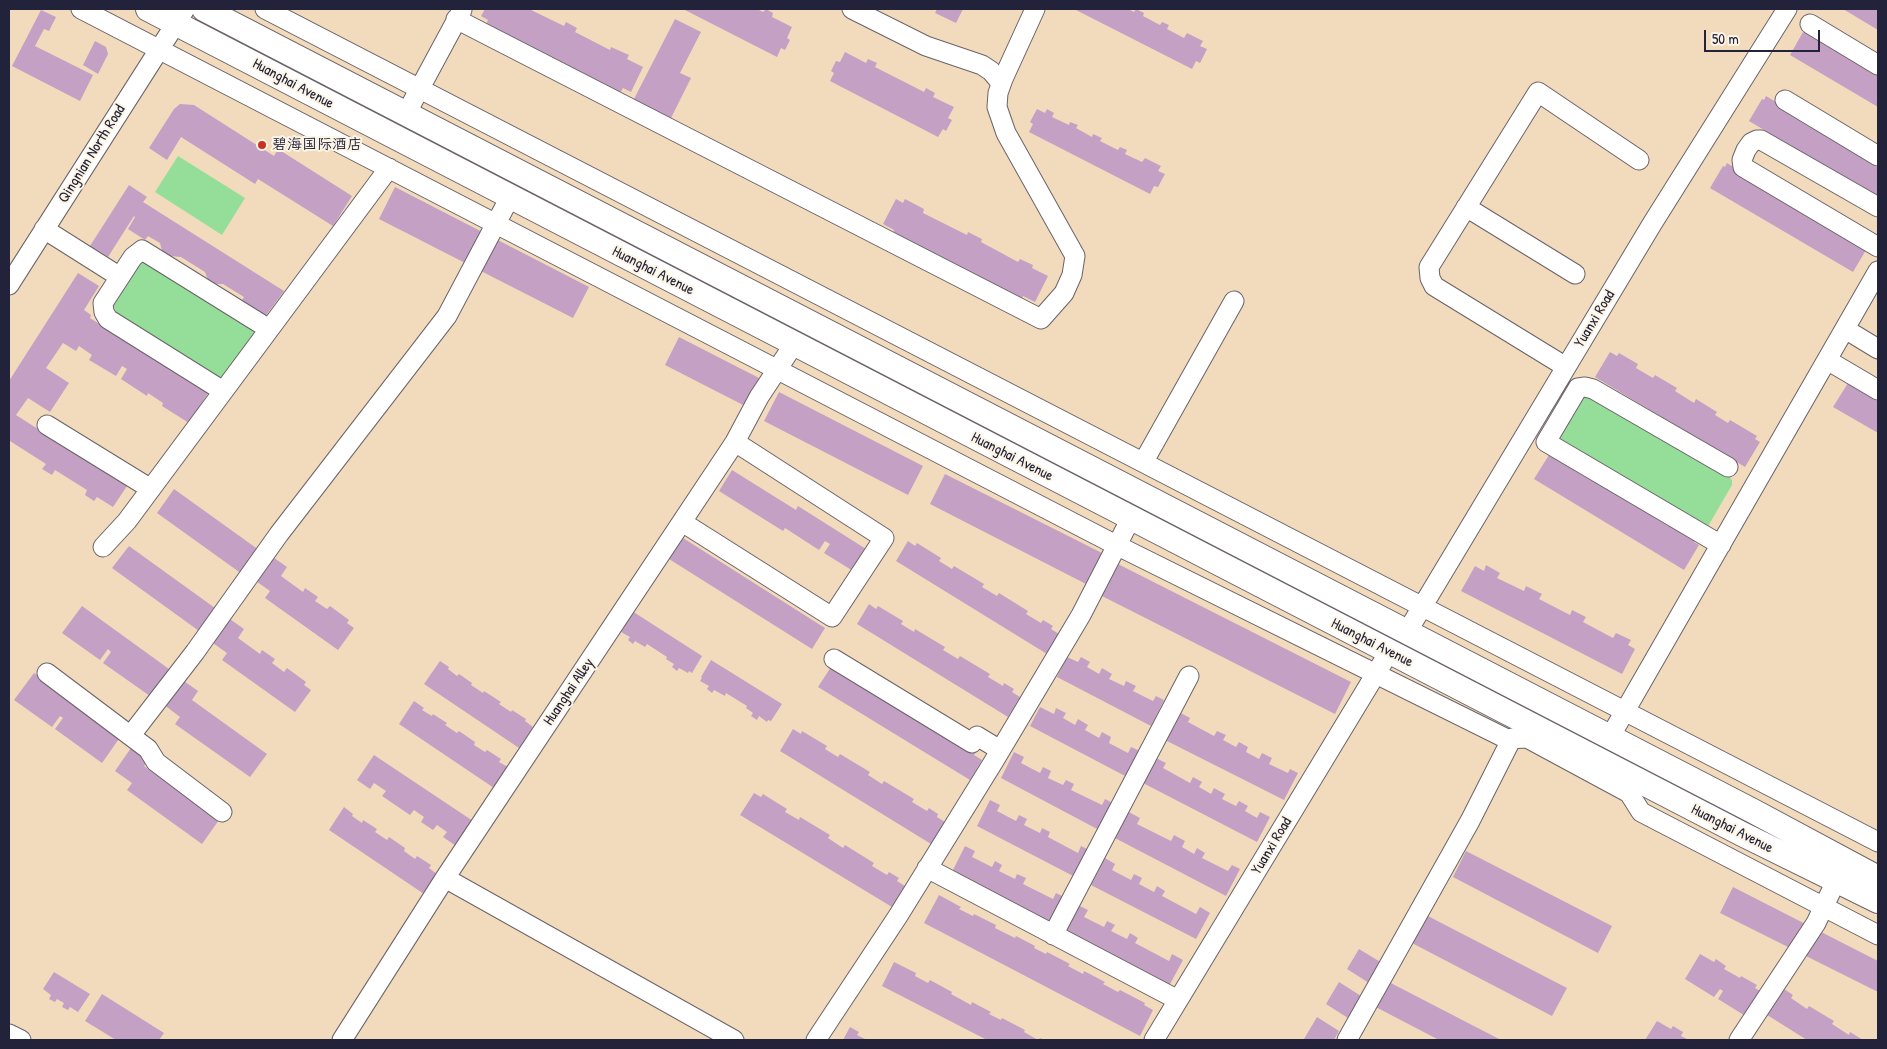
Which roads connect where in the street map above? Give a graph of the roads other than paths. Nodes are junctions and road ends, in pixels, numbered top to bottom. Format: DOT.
graph roads {
  1 [pos="81,9"];
  2 [pos="148,9"];
  3 [pos="204,9"];
  4 [pos="265,9"];
  5 [pos="852,9"];
  6 [pos="1035,9"];
  7 [pos="1787,9"];
  8 [pos="459,14"];
  9 [pos="180,16"];
  10 [pos="1810,24"];
  11 [pos="159,49"];
  12 [pos="1878,65"];
  13 [pos="1001,83"];
  14 [pos="420,88"];
  15 [pos="1785,100"];
  16 [pos="406,114"];
  17 [pos="1878,156"];
  18 [pos="1639,160"];
  19 [pos="389,168"];
  20 [pos="510,197"];
  21 [pos="1466,207"];
  22 [pos="1878,207"];
  23 [pos="496,224"];
  24 [pos="44,229"];
  25 [pos="1878,246"];
  26 [pos="1574,274"];
  27 [pos="120,277"];
  28 [pos="1875,283"];
  29 [pos="9,285"];
  30 [pos="1234,301"];
  31 [pos="270,329"];
  32 [pos="1845,329"];
  33 [pos="794,344"];
  34 [pos="1878,349"];
  35 [pos="1827,360"];
  36 [pos="1566,367"];
  37 [pos="777,369"];
  38 [pos="1878,390"];
  39 [pos="223,391"];
  40 [pos="47,425"];
  41 [pos="735,442"];
  42 [pos="1144,461"];
  43 [pos="1728,467"];
  44 [pos="151,489"];
  45 [pos="1131,518"];
  46 [pos="682,522"];
  47 [pos="1116,545"];
  48 [pos="1721,545"];
  49 [pos="103,547"];
  50 [pos="1422,606"];
  51 [pos="1407,632"];
  52 [pos="1389,652"];
  53 [pos="834,659"];
  54 [pos="47,673"];
  55 [pos="1376,674"];
  56 [pos="1189,676"];
  57 [pos="1625,710"];
  58 [pos="131,735"];
  59 [pos="1610,737"];
  60 [pos="1512,738"];
  61 [pos="1000,750"];
  62 [pos="222,812"];
  63 [pos="1878,842"];
  64 [pos="927,868"];
  65 [pos="445,878"];
  66 [pos="1878,878"];
  67 [pos="1836,881"];
  68 [pos="1878,902"];
  69 [pos="1824,906"];
  70 [pos="1054,935"];
  71 [pos="1878,935"];
  72 [pos="1178,1000"];
  73 [pos="9,1034"];
  74 [pos="21,1040"];
  75 [pos="342,1040"];
  76 [pos="734,1040"];
  77 [pos="816,1040"];
  78 [pos="1154,1040"];
  79 [pos="1346,1040"];
  80 [pos="1739,1040"];
  1 -- 11 [label="street"];
  2 -- 9 [label="main road, Huanghai Avenue"];
  3 -- 16 [label="main road, Huanghai Avenue"];
  4 -- 14 [label="street"];
  5 -- 13 [label="street"];
  6 -- 13 [label="street"];
  7 -- 36 [label="street, Yuanxi Road"];
  8 -- 13 [label="street"];
  8 -- 14 [label="street"];
  9 -- 11 [label="street, Qingnian North Road"];
  9 -- 20 [label="main road, Huanghai Avenue"];
  10 -- 12 [label="street"];
  11 -- 19 [label="street"];
  11 -- 24 [label="street, Qingnian North Road"];
  14 -- 16 [label="street"];
  14 -- 42 [label="street"];
  15 -- 17 [label="street"];
  16 -- 51 [label="main road, Huanghai Avenue"];
  18 -- 21 [label="street"];
  19 -- 23 [label="street"];
  19 -- 31 [label="street"];
  20 -- 23 [label="street"];
  20 -- 33 [label="main road, Huanghai Avenue"];
  21 -- 26 [label="street"];
  21 -- 36 [label="street"];
  22 -- 25 [label="street"];
  23 -- 37 [label="street"];
  23 -- 58 [label="street"];
  24 -- 27 [label="street"];
  24 -- 29 [label="street, Qingnian North Road"];
  27 -- 31 [label="street"];
  27 -- 39 [label="street"];
  28 -- 32 [label="street"];
  30 -- 42 [label="street"];
  31 -- 39 [label="street"];
  32 -- 34 [label="street"];
  32 -- 35 [label="street"];
  33 -- 37 [label="street, Huanghai Alley"];
  33 -- 45 [label="main road, Huanghai Avenue"];
  35 -- 38 [label="street"];
  35 -- 48 [label="street"];
  36 -- 50 [label="street, Yuanxi Road"];
  37 -- 41 [label="street, Huanghai Alley"];
  37 -- 47 [label="street"];
  39 -- 44 [label="street"];
  40 -- 44 [label="street"];
  41 -- 46 [label="street, Huanghai Alley"];
  41 -- 46 [label="street"];
  42 -- 50 [label="street"];
  43 -- 48 [label="street"];
  44 -- 49 [label="street"];
  45 -- 47 [label="street"];
  45 -- 52 [label="main road, Huanghai Avenue"];
  46 -- 65 [label="street, Huanghai Alley"];
  47 -- 55 [label="street"];
  47 -- 61 [label="street"];
  48 -- 57 [label="street"];
  50 -- 51 [label="street, Yuanxi Road"];
  50 -- 57 [label="street"];
  51 -- 59 [label="main road, Huanghai Avenue"];
  52 -- 55 [label="street, Yuanxi Road"];
  52 -- 67 [label="main road, Huanghai Avenue"];
  53 -- 61 [label="street"];
  54 -- 58 [label="street"];
  55 -- 60 [label="street"];
  55 -- 72 [label="street, Yuanxi Road"];
  56 -- 70 [label="street"];
  57 -- 59 [label="street"];
  57 -- 63 [label="street"];
  58 -- 62 [label="street"];
  59 -- 66 [label="main road, Huanghai Avenue"];
  60 -- 69 [label="street"];
  60 -- 79 [label="street"];
  61 -- 64 [label="street"];
  64 -- 70 [label="street"];
  64 -- 77 [label="street"];
  65 -- 75 [label="street, Huanghai Alley"];
  65 -- 76 [label="street"];
  67 -- 68 [label="main road, Huanghai Avenue"];
  67 -- 69 [label="street"];
  69 -- 71 [label="street"];
  69 -- 80 [label="street"];
  70 -- 72 [label="street"];
  72 -- 78 [label="street, Yuanxi Road"];
  73 -- 74 [label="street"];
}
